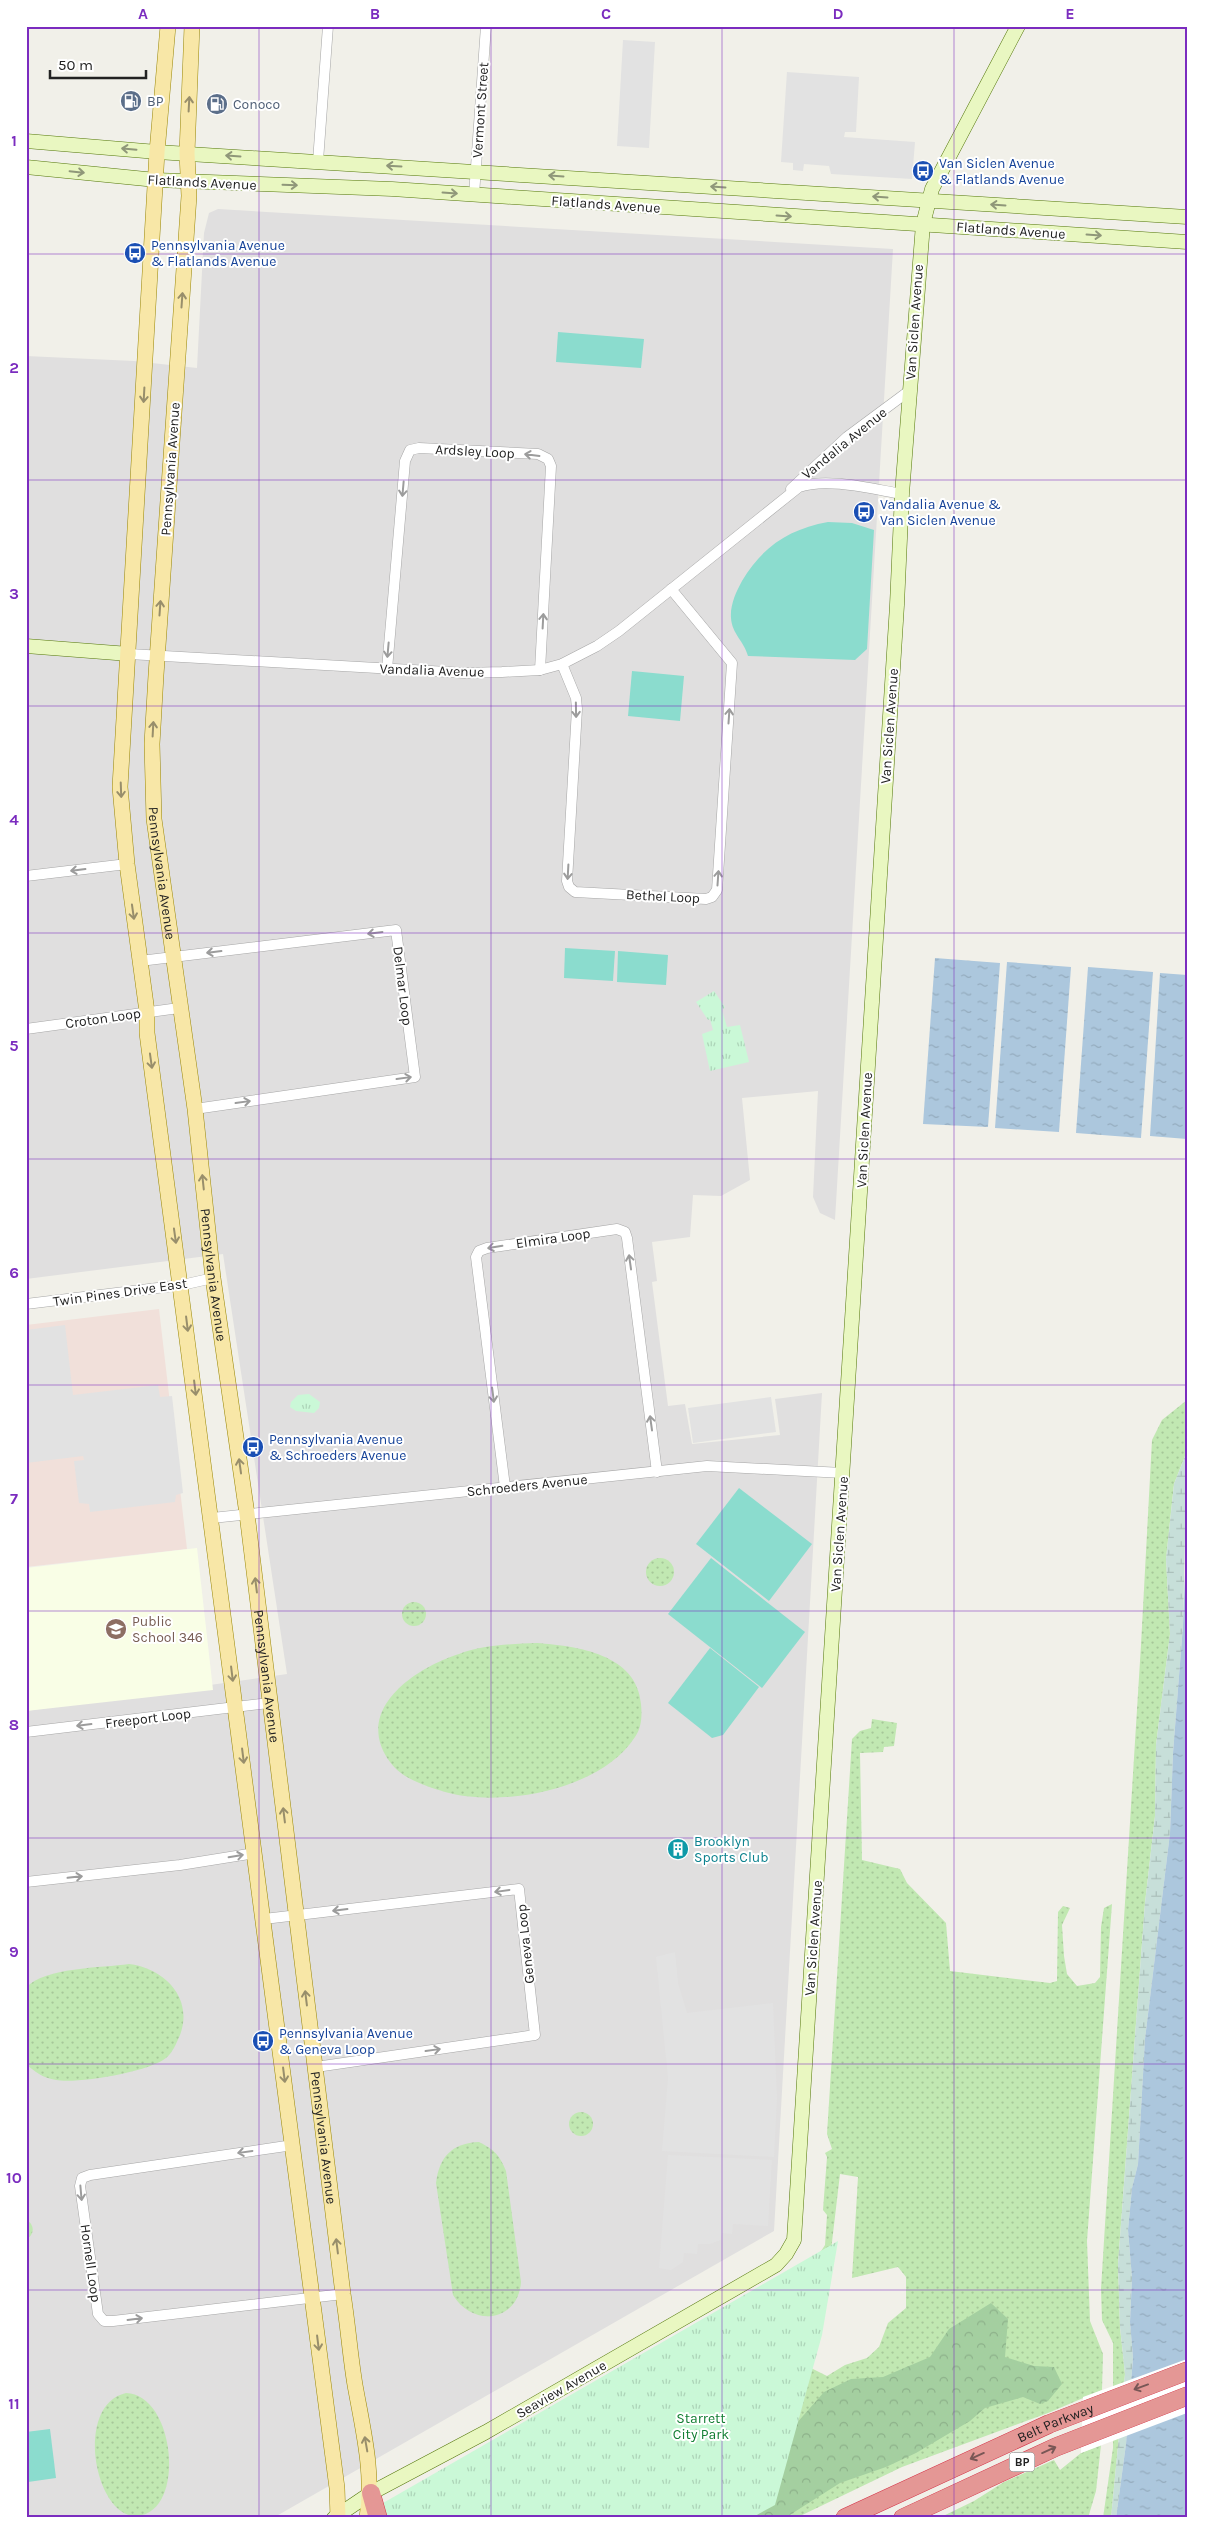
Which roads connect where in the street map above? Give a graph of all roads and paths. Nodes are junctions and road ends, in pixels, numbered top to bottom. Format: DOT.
graph roads {
  1 [pos="168,26"];
  2 [pos="192,26"];
  3 [pos="328,26"];
  4 [pos="486,26"];
  5 [pos="1018,26"];
  6 [pos="26,141"];
  7 [pos="157,152"];
  8 [pos="186,153"];
  9 [pos="318,161"];
  10 [pos="26,167"];
  11 [pos="476,170"];
  12 [pos="156,180"];
  13 [pos="188,182"];
  14 [pos="474,194"];
  15 [pos="929,201"];
  16 [pos="1187,217"];
  17 [pos="923,224"];
  18 [pos="1187,242"];
  19 [pos="909,391"];
  20 [pos="902,494"];
  21 [pos="782,499"];
  22 [pos="671,589"];
  23 [pos="26,646"];
  24 [pos="129,654"];
  25 [pos="157,656"];
  26 [pos="562,664"];
  27 [pos="387,669"];
  28 [pos="540,670"];
  29 [pos="126,864"];
  30 [pos="26,876"];
  31 [pos="172,958"];
  32 [pos="140,961"];
  33 [pos="180,1008"];
  34 [pos="147,1012"];
  35 [pos="26,1029"];
  36 [pos="195,1109"];
  37 [pos="213,1278"];
  38 [pos="182,1285"];
  39 [pos="26,1304"];
  40 [pos="658,1472"];
  41 [pos="843,1473"];
  42 [pos="505,1487"];
  43 [pos="247,1514"];
  44 [pos="212,1518"];
  45 [pos="269,1703"];
  46 [pos="236,1708"];
  47 [pos="26,1732"];
  48 [pos="255,1853"];
  49 [pos="26,1882"];
  50 [pos="296,1915"];
  51 [pos="264,1920"];
  52 [pos="316,2067"];
  53 [pos="293,2145"];
  54 [pos="786,2254"];
  55 [pos="343,2294"];
  56 [pos="312,2298"];
  57 [pos="1187,2371"];
  58 [pos="1187,2396"];
  59 [pos="946,2470"];
  60 [pos="957,2492"];
  61 [pos="371,2493"];
  62 [pos="337,2517"];
  63 [pos="367,2518"];
  64 [pos="378,2518"];
  65 [pos="834,2518"];
  66 [pos="845,2518"];
  67 [pos="903,2518"];
  68 [pos="910,2518"];
  1 -- 7 [label="main road"];
  8 -- 2 [label="main road, Pennsylvania Avenue, one-way"];
  3 -- 9 [label="street"];
  4 -- 11 [label="street, Vermont Street"];
  5 -- 15 [label="street, Van Siclen Avenue"];
  7 -- 6 [label="street, Flatlands Avenue, one-way"];
  7 -- 8 [label="street, Flatlands Avenue"];
  7 -- 12 [label="main road"];
  9 -- 8 [label="street, Flatlands Avenue, one-way"];
  8 -- 13 [label="main road, Pennsylvania Avenue"];
  11 -- 9 [label="street, Flatlands Avenue, one-way"];
  10 -- 12 [label="street, Flatlands Avenue, one-way"];
  11 -- 14 [label="street, Vermont Street"];
  15 -- 11 [label="street, Flatlands Avenue, one-way"];
  12 -- 13 [label="street, Flatlands Avenue"];
  12 -- 24 [label="main road, one-way"];
  13 -- 14 [label="street, Flatlands Avenue, one-way"];
  25 -- 13 [label="main road, Pennsylvania Avenue, one-way"];
  14 -- 17 [label="street, Flatlands Avenue, one-way"];
  16 -- 15 [label="street, Flatlands Avenue, one-way"];
  15 -- 17 [label="street, Van Siclen Avenue"];
  17 -- 18 [label="street, Flatlands Avenue, one-way"];
  17 -- 19 [label="street, Van Siclen Avenue"];
  19 -- 20 [label="street, Van Siclen Avenue"];
  19 -- 21 [label="street, Vandalia Avenue"];
  20 -- 21 [label="street, Vandalia Avenue"];
  20 -- 41 [label="street, Van Siclen Avenue"];
  21 -- 22 [label="street, Vandalia Avenue"];
  22 -- 26 [label="street, Vandalia Avenue"];
  26 -- 22 [label="street, Bethel Loop, one-way"];
  23 -- 24 [label="street, Vandalia Avenue"];
  24 -- 25 [label="street, Vandalia Avenue"];
  24 -- 29 [label="main road, one-way"];
  25 -- 27 [label="street, Vandalia Avenue"];
  31 -- 25 [label="main road, Pennsylvania Avenue, one-way"];
  26 -- 28 [label="street, Vandalia Avenue"];
  27 -- 28 [label="street, Vandalia Avenue"];
  28 -- 27 [label="street, Ardsley Loop, one-way"];
  29 -- 30 [label="street, one-way"];
  29 -- 32 [label="main road, one-way"];
  31 -- 32 [label="street, Delmar Loop"];
  31 -- 33 [label="main road, Pennsylvania Avenue"];
  36 -- 31 [label="street, Delmar Loop, one-way"];
  32 -- 34 [label="main road"];
  33 -- 34 [label="street, Croton Loop"];
  33 -- 36 [label="main road, Pennsylvania Avenue"];
  34 -- 35 [label="street, Croton Loop"];
  34 -- 38 [label="main road, one-way"];
  37 -- 36 [label="main road, Pennsylvania Avenue, one-way"];
  37 -- 38 [label="street, Twin Pines Drive East"];
  43 -- 37 [label="main road, Pennsylvania Avenue, one-way"];
  38 -- 39 [label="street, Twin Pines Drive East"];
  38 -- 44 [label="main road, one-way"];
  40 -- 41 [label="street, Schroeders Avenue"];
  40 -- 42 [label="street, Schroeders Avenue"];
  40 -- 42 [label="street, Elmira Loop, one-way"];
  41 -- 54 [label="street, Van Siclen Avenue"];
  42 -- 43 [label="street, Schroeders Avenue"];
  43 -- 44 [label="street, Schroeders Avenue"];
  45 -- 43 [label="main road, Pennsylvania Avenue, one-way"];
  44 -- 46 [label="main road, one-way"];
  45 -- 46 [label="street, Freeport Loop"];
  50 -- 45 [label="main road, Pennsylvania Avenue, one-way"];
  46 -- 47 [label="street, Freeport Loop, one-way"];
  46 -- 48 [label="main road, one-way"];
  49 -- 48 [label="street, one-way"];
  48 -- 51 [label="main road"];
  50 -- 51 [label="street, Geneva Loop"];
  52 -- 50 [label="main road, Pennsylvania Avenue, one-way"];
  52 -- 50 [label="street, Geneva Loop, one-way"];
  51 -- 53 [label="main road, one-way"];
  55 -- 52 [label="main road, Pennsylvania Avenue, one-way"];
  53 -- 56 [label="main road"];
  53 -- 56 [label="street, Hornell Loop, one-way"];
  54 -- 61 [label="street, Seaview Avenue"];
  55 -- 56 [label="street, Hornell Loop"];
  61 -- 55 [label="main road, Pennsylvania Avenue, one-way"];
  56 -- 62 [label="main road, one-way"];
  57 -- 59 [label="highway, Belt Parkway / BP, one-way"];
  60 -- 58 [label="highway, Belt Parkway / BP, one-way"];
  59 -- 65 [label="highway"];
  59 -- 66 [label="highway, Belt Parkway / BP"];
  60 -- 67 [label="highway, Belt Parkway / BP"];
  60 -- 68 [label="highway"];
  61 -- 62 [label="street, Seaview Avenue"];
  61 -- 63 [label="main road, Pennsylvania Avenue"];
  61 -- 64 [label="highway"];
}
